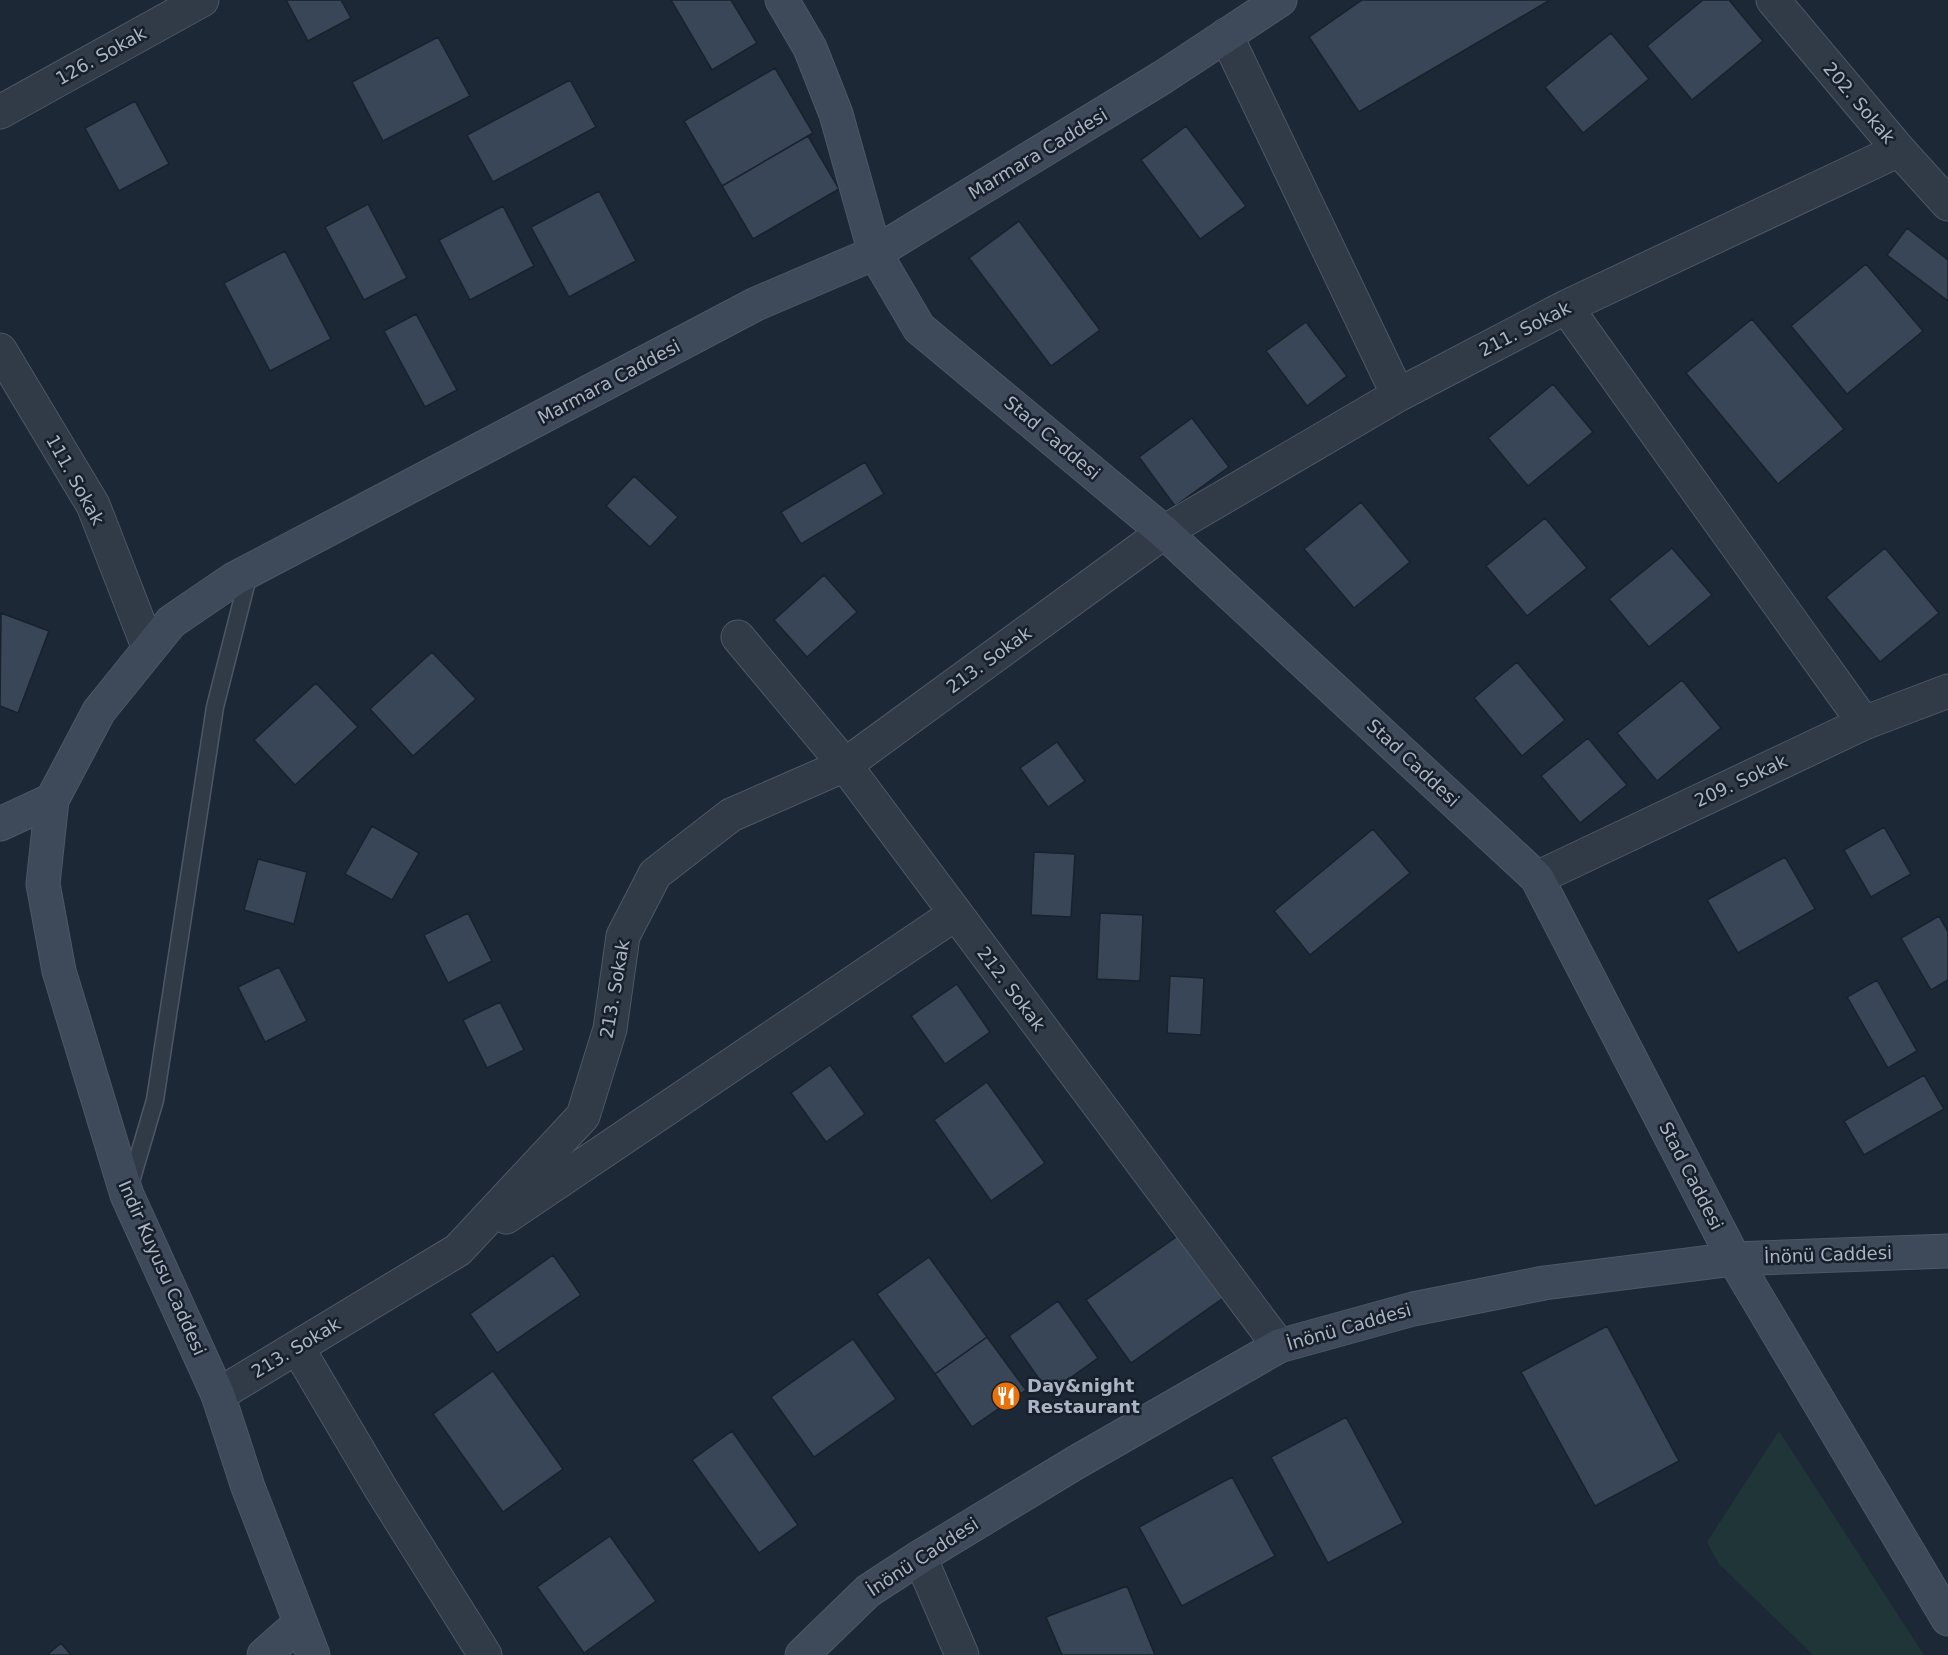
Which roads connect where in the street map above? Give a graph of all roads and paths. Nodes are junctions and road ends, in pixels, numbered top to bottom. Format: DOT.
graph roads {
  1 [pos="202,0"];
  2 [pos="782,0"];
  3 [pos="1280,0"];
  4 [pos="1773,0"];
  5 [pos="1226,35"];
  6 [pos="0,112"];
  7 [pos="1899,150"];
  8 [pos="1948,204"];
  9 [pos="875,253"];
  10 [pos="1566,307"];
  11 [pos="0,350"];
  12 [pos="1398,395"];
  13 [pos="1164,532"];
  14 [pos="250,570"];
  15 [pos="738,637"];
  16 [pos="149,650"];
  17 [pos="1944,702"];
  18 [pos="1864,723"];
  19 [pos="844,765"];
  20 [pos="52,800"];
  21 [pos="0,824"];
  22 [pos="1537,878"];
  23 [pos="955,914"];
  24 [pos="127,1195"];
  25 [pos="458,1250"];
  26 [pos="1948,1251"];
  27 [pos="1734,1259"];
  28 [pos="1279,1346"];
  29 [pos="297,1347"];
  30 [pos="218,1395"];
  31 [pos="920,1557"];
  32 [pos="1948,1619"];
  33 [pos="300,1623"];
  34 [pos="264,1655"];
  35 [pos="313,1655"];
  36 [pos="485,1655"];
  37 [pos="802,1655"];
  38 [pos="962,1655"];
  1 -- 6 [label="street, 126. Sokak"];
  2 -- 9 [label="street, Stad Caddesi"];
  3 -- 5 [label="street, Marmara Caddesi"];
  4 -- 7 [label="street, 202. Sokak"];
  5 -- 9 [label="street, Marmara Caddesi"];
  5 -- 12 [label="street"];
  7 -- 8 [label="street, 202. Sokak"];
  7 -- 10 [label="street, 211. Sokak"];
  9 -- 13 [label="street, Stad Caddesi"];
  9 -- 14 [label="street, Marmara Caddesi"];
  10 -- 12 [label="street, 211. Sokak"];
  10 -- 18 [label="street"];
  11 -- 16 [label="street, 111. Sokak"];
  12 -- 13 [label="street, 211. Sokak"];
  13 -- 19 [label="street, 213. Sokak"];
  13 -- 22 [label="street, Stad Caddesi"];
  14 -- 16 [label="street, Marmara Caddesi"];
  14 -- 24 [label="lane"];
  15 -- 19 [label="street, 212. Sokak"];
  16 -- 20 [label="street, Marmara Caddesi"];
  17 -- 18 [label="street, 209. Sokak"];
  18 -- 22 [label="street, 209. Sokak"];
  19 -- 23 [label="street, 212. Sokak"];
  19 -- 25 [label="street, 213. Sokak"];
  20 -- 21 [label="street"];
  20 -- 24 [label="street, Indir Kuyusu Caddesi"];
  22 -- 27 [label="street, Stad Caddesi"];
  23 -- 25 [label="street"];
  23 -- 28 [label="street, 212. Sokak"];
  24 -- 30 [label="street, Indir Kuyusu Caddesi"];
  25 -- 29 [label="street, 213. Sokak"];
  26 -- 27 [label="street, İnönü Caddesi"];
  27 -- 28 [label="street, İnönü Caddesi"];
  27 -- 32 [label="street, Stad Caddesi"];
  28 -- 31 [label="street, İnönü Caddesi"];
  29 -- 30 [label="street, 213. Sokak"];
  29 -- 36 [label="street"];
  30 -- 33 [label="street, Indir Kuyusu Caddesi"];
  31 -- 37 [label="street, İnönü Caddesi"];
  31 -- 38 [label="street"];
  33 -- 34 [label="street"];
  33 -- 35 [label="street, Indir Kuyusu Caddesi"];
}
